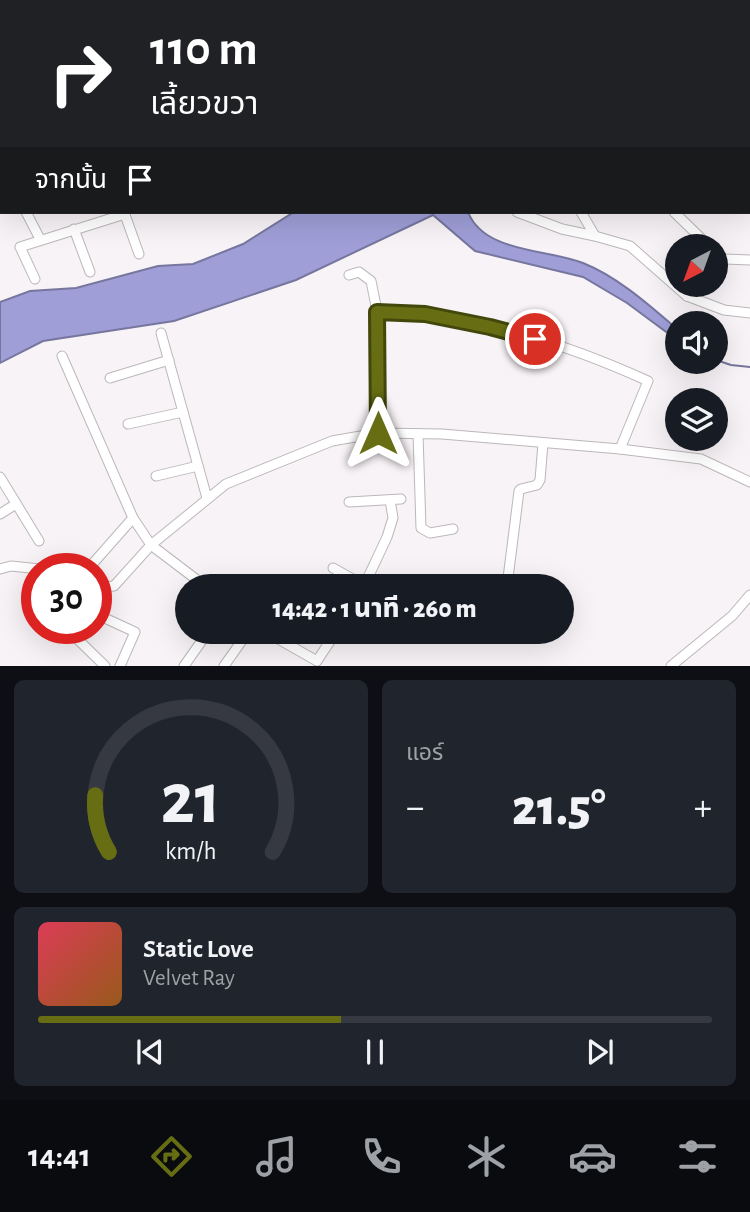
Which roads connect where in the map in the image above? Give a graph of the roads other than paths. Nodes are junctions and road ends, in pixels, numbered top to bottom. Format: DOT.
graph roads {
  1 [pos="27,214"];
  2 [pos="121,214"];
  3 [pos="124,214"];
  4 [pos="522,214"];
  5 [pos="582,214"];
  6 [pos="676,214"];
  7 [pos="74,229"];
  8 [pos="697,234"];
  9 [pos="595,236"];
  10 [pos="40,239"];
  11 [pos="139,254"];
  12 [pos="728,259"];
  13 [pos="750,260"];
  14 [pos="90,272"];
  15 [pos="349,275"];
  16 [pos="665,277"];
  17 [pos="36,279"];
  18 [pos="692,298"];
  19 [pos="377,312"];
  20 [pos="750,313"];
  21 [pos="161,333"];
  22 [pos="62,356"];
  23 [pos="169,360"];
  24 [pos="110,378"];
  25 [pos="183,412"];
  26 [pos="128,424"];
  27 [pos="378,433"];
  28 [pos="418,434"];
  29 [pos="543,443"];
  30 [pos="620,449"];
  31 [pos="198,466"];
  32 [pos="156,476"];
  33 [pos="0,477"];
  34 [pos="750,482"];
  35 [pos="207,498"];
  36 [pos="401,499"];
  37 [pos="390,500"];
  38 [pos="349,502"];
  39 [pos="16,504"];
  40 [pos="0,514"];
  41 [pos="133,518"];
  42 [pos="453,529"];
  43 [pos="39,541"];
  44 [pos="151,545"];
  45 [pos="102,553"];
  46 [pos="21,567"];
  47 [pos="333,568"];
  48 [pos="0,569"];
  49 [pos="189,574"];
  50 [pos="343,574"];
  51 [pos="369,574"];
  52 [pos="509,574"];
  53 [pos="112,586"];
  54 [pos="750,595"];
  55 [pos="112,621"];
  56 [pos="82,644"];
  57 [pos="200,644"];
  58 [pos="240,644"];
  59 [pos="287,644"];
  60 [pos="328,644"];
  61 [pos="105,666"];
  62 [pos="120,666"];
  63 [pos="184,666"];
  64 [pos="224,666"];
  65 [pos="671,666"];
  1 -- 10 [label="street"];
  2 -- 7 [label="street"];
  3 -- 11 [label="street"];
  4 -- 9 [label="street"];
  5 -- 9 [label="street"];
  6 -- 8 [label="street"];
  7 -- 10 [label="street"];
  7 -- 14 [label="street"];
  9 -- 16 [label="street"];
  10 -- 17 [label="street"];
  12 -- 13 [label="street"];
  15 -- 19 [label="street"];
  18 -- 20 [label="street"];
  19 -- 27 [label="street"];
  19 -- 30 [label="street"];
  21 -- 23 [label="street"];
  22 -- 41 [label="street"];
  23 -- 24 [label="street"];
  23 -- 25 [label="street"];
  25 -- 26 [label="street"];
  25 -- 31 [label="street"];
  27 -- 28 [label="street"];
  27 -- 35 [label="street"];
  28 -- 29 [label="street"];
  28 -- 42 [label="street"];
  29 -- 30 [label="street"];
  29 -- 52 [label="street"];
  30 -- 34 [label="street"];
  31 -- 32 [label="street"];
  31 -- 35 [label="street"];
  33 -- 39 [label="street"];
  35 -- 44 [label="street"];
  36 -- 37 [label="street"];
  37 -- 38 [label="street"];
  37 -- 51 [label="street"];
  39 -- 40 [label="street"];
  39 -- 43 [label="street"];
  41 -- 44 [label="street"];
  41 -- 45 [label="street"];
  44 -- 49 [label="street"];
  44 -- 53 [label="street"];
  46 -- 48 [label="street"];
  47 -- 50 [label="street"];
  54 -- 65 [label="street"];
  55 -- 62 [label="street"];
  56 -- 61 [label="street"];
  57 -- 63 [label="street"];
  58 -- 64 [label="street"];
  59 -- 60 [label="street"];
}
